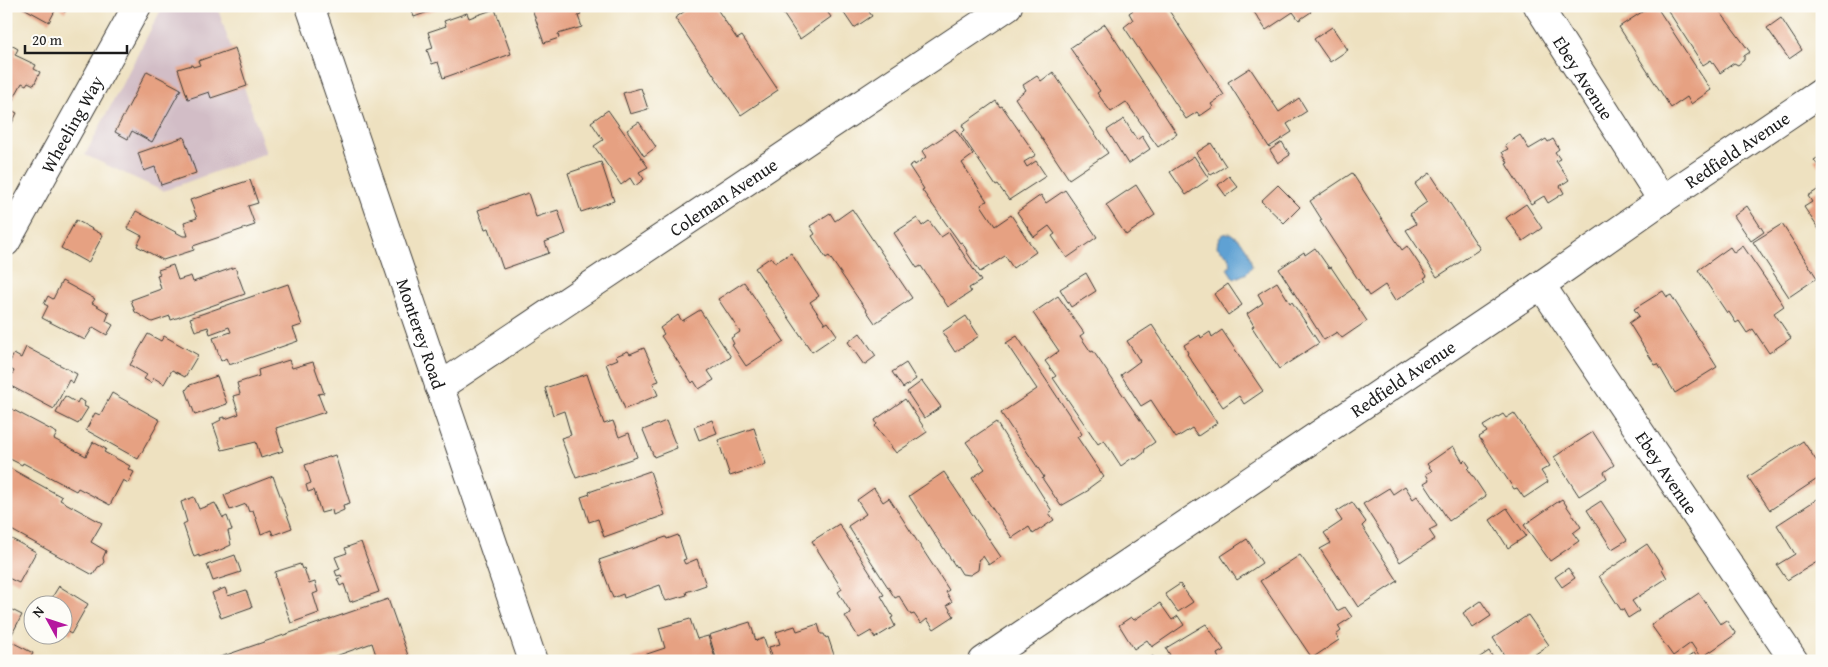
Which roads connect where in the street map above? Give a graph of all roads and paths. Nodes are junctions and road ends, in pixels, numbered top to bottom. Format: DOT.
graph roads {
  1 [pos="137,6"];
  2 [pos="310,6"];
  3 [pos="1008,6"];
  4 [pos="1538,6"];
  5 [pos="1822,92"];
  6 [pos="1662,200"];
  7 [pos="6,242"];
  8 [pos="1541,285"];
  9 [pos="439,387"];
  10 [pos="533,661"];
  11 [pos="983,661"];
  12 [pos="1794,661"];
  1 -- 7 [label="street, Wheeling Way"];
  2 -- 9 [label="street, Monterey Road"];
  3 -- 9 [label="street, Coleman Avenue"];
  4 -- 6 [label="street, Ebey Avenue"];
  5 -- 6 [label="street, Redfield Avenue"];
  6 -- 8 [label="street, Redfield Avenue"];
  8 -- 11 [label="street, Redfield Avenue"];
  8 -- 12 [label="street, Ebey Avenue"];
  9 -- 10 [label="street, Monterey Road"];
}
